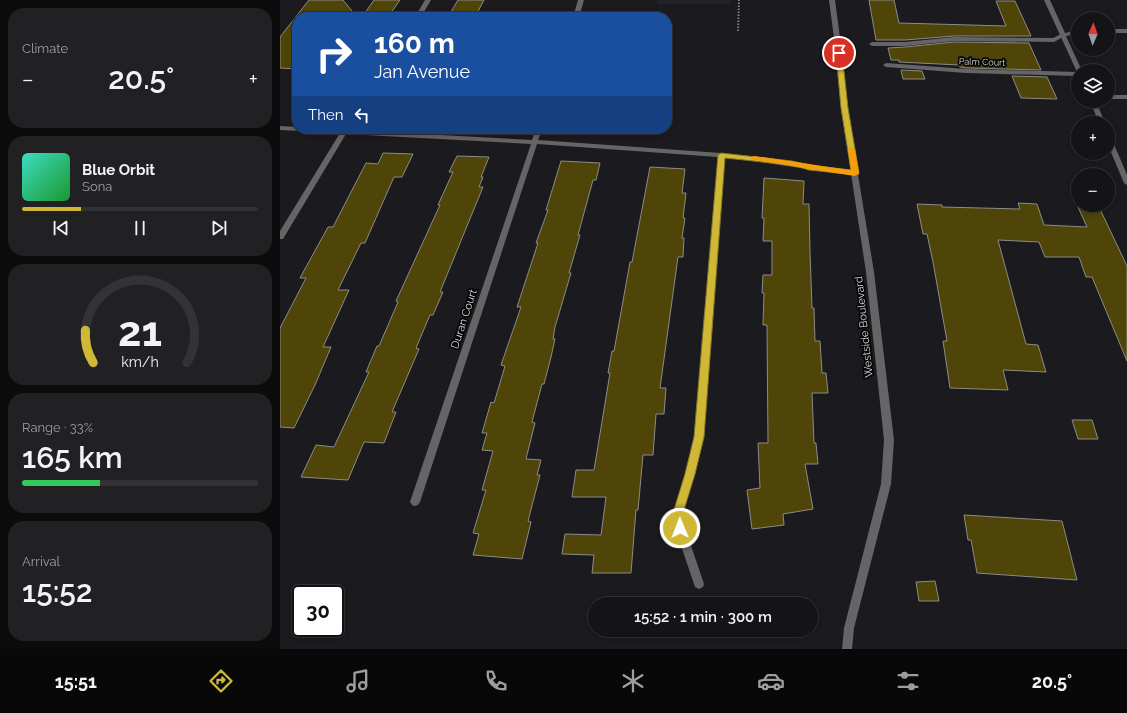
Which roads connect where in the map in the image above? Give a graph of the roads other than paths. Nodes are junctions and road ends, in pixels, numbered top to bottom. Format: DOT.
graph roads {
  1 [pos="428,0"];
  2 [pos="581,0"];
  3 [pos="832,0"];
  4 [pos="1047,0"];
  5 [pos="421,12"];
  6 [pos="577,12"];
  7 [pos="1115,31"];
  8 [pos="1127,31"];
  9 [pos="1071,33"];
  10 [pos="1063,35"];
  11 [pos="872,44"];
  12 [pos="1076,64"];
  13 [pos="886,65"];
  14 [pos="1071,74"];
  15 [pos="1115,97"];
  16 [pos="1127,97"];
  17 [pos="280,128"];
  18 [pos="292,128"];
  19 [pos="343,134"];
  20 [pos="408,134"];
  21 [pos="536,134"];
  22 [pos="534,142"];
  23 [pos="1115,154"];
  24 [pos="721,155"];
  25 [pos="855,173"];
  26 [pos="1127,183"];
  27 [pos="280,237"];
  28 [pos="415,502"];
  29 [pos="698,584"];
  30 [pos="847,649"];
  1 -- 5 [label="street"];
  2 -- 6 [label="street"];
  3 -- 25 [label="street, Westside Boulevard"];
  4 -- 10 [label="street"];
  7 -- 8 [label="street"];
  9 -- 10 [label="street"];
  10 -- 11 [label="street"];
  10 -- 12 [label="street"];
  13 -- 14 [label="street, Palm Court"];
  15 -- 16 [label="street"];
  17 -- 18 [label="street"];
  19 -- 27 [label="street"];
  20 -- 22 [label="street"];
  21 -- 22 [label="street, Duran Court"];
  22 -- 24 [label="street"];
  22 -- 28 [label="street, Duran Court"];
  23 -- 26 [label="street"];
  24 -- 25 [label="street"];
  24 -- 29 [label="street"];
  25 -- 30 [label="street, Westside Boulevard"];
}
